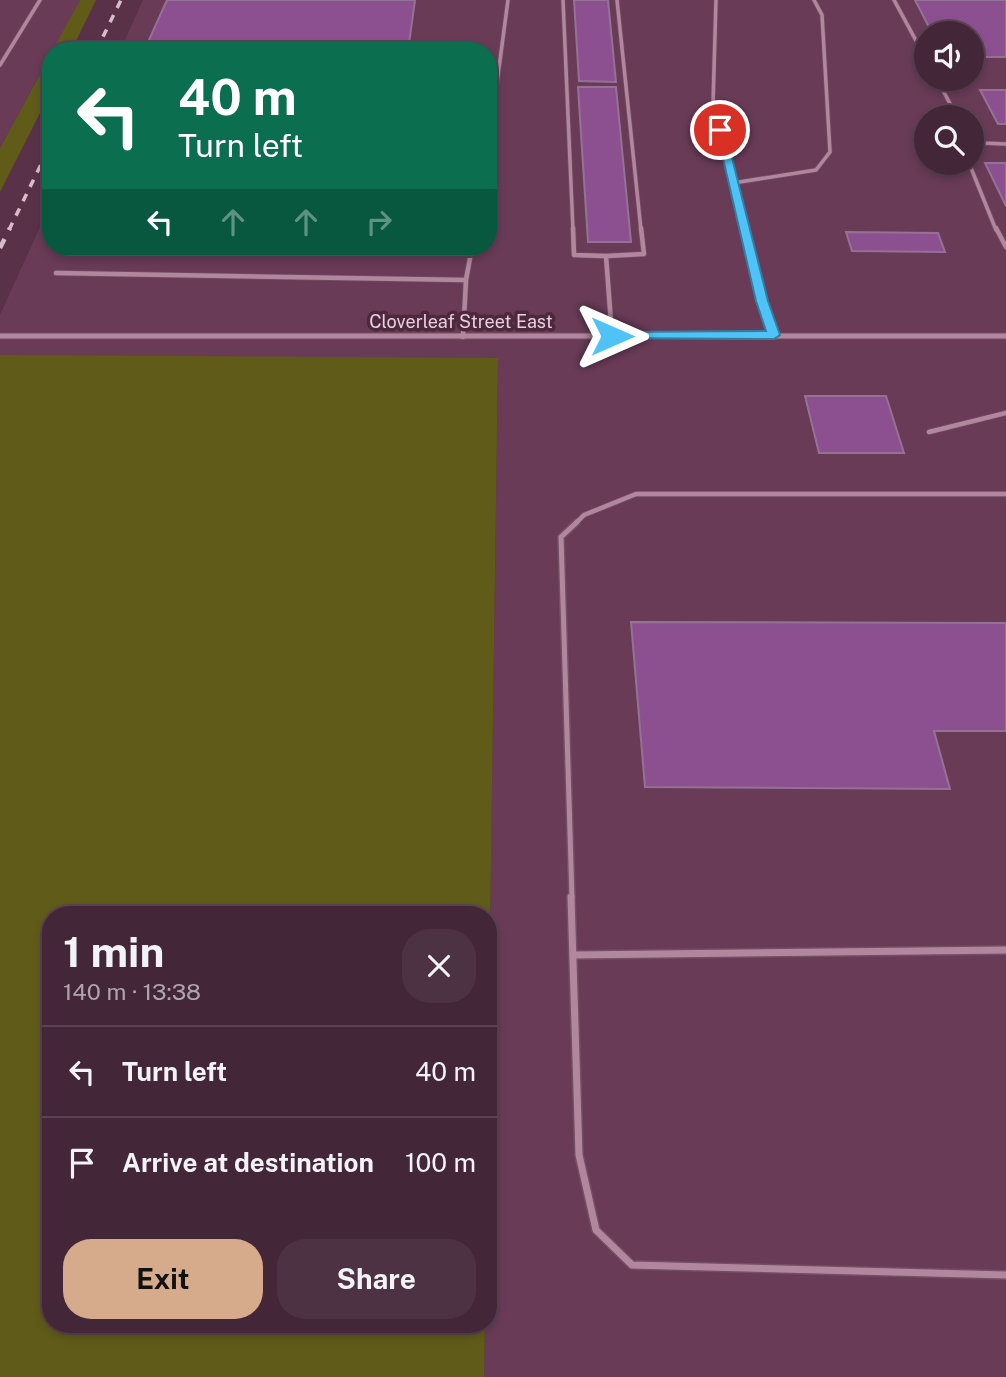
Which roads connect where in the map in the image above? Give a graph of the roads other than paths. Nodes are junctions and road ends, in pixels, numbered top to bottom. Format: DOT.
graph roads {
  1 [pos="40,0"];
  2 [pos="508,0"];
  3 [pos="563,0"];
  4 [pos="617,0"];
  5 [pos="716,0"];
  6 [pos="814,0"];
  7 [pos="894,0"];
  8 [pos="914,37"];
  9 [pos="0,65"];
  10 [pos="497,83"];
  11 [pos="984,144"];
  12 [pos="1006,144"];
  13 [pos="974,175"];
  14 [pos="733,183"];
  15 [pos="1006,247"];
  16 [pos="470,256"];
  17 [pos="606,256"];
  18 [pos="56,273"];
  19 [pos="466,280"];
  20 [pos="774,335"];
  21 [pos="0,336"];
  22 [pos="612,336"];
  23 [pos="463,337"];
  24 [pos="1006,337"];
  25 [pos="1006,413"];
  26 [pos="929,432"];
  27 [pos="1006,494"];
  28 [pos="1006,950"];
  29 [pos="573,956"];
  30 [pos="1006,1275"];
  1 -- 9 [label="lane"];
  2 -- 10 [label="lane"];
  3 -- 17 [label="lane"];
  4 -- 17 [label="lane"];
  5 -- 14 [label="lane"];
  6 -- 14 [label="lane"];
  7 -- 8 [label="lane"];
  11 -- 12 [label="lane"];
  13 -- 15 [label="lane"];
  14 -- 20 [label="lane"];
  16 -- 19 [label="lane"];
  17 -- 22 [label="lane"];
  18 -- 19 [label="lane"];
  19 -- 23 [label="lane"];
  20 -- 22 [label="street, Cloverleaf Street East"];
  20 -- 24 [label="street, Cloverleaf Street East"];
  21 -- 23 [label="street, Cloverleaf Street East"];
  22 -- 23 [label="street, Cloverleaf Street East"];
  25 -- 26 [label="lane"];
  27 -- 29 [label="lane"];
  28 -- 29 [label="lane"];
  29 -- 30 [label="lane"];
}
